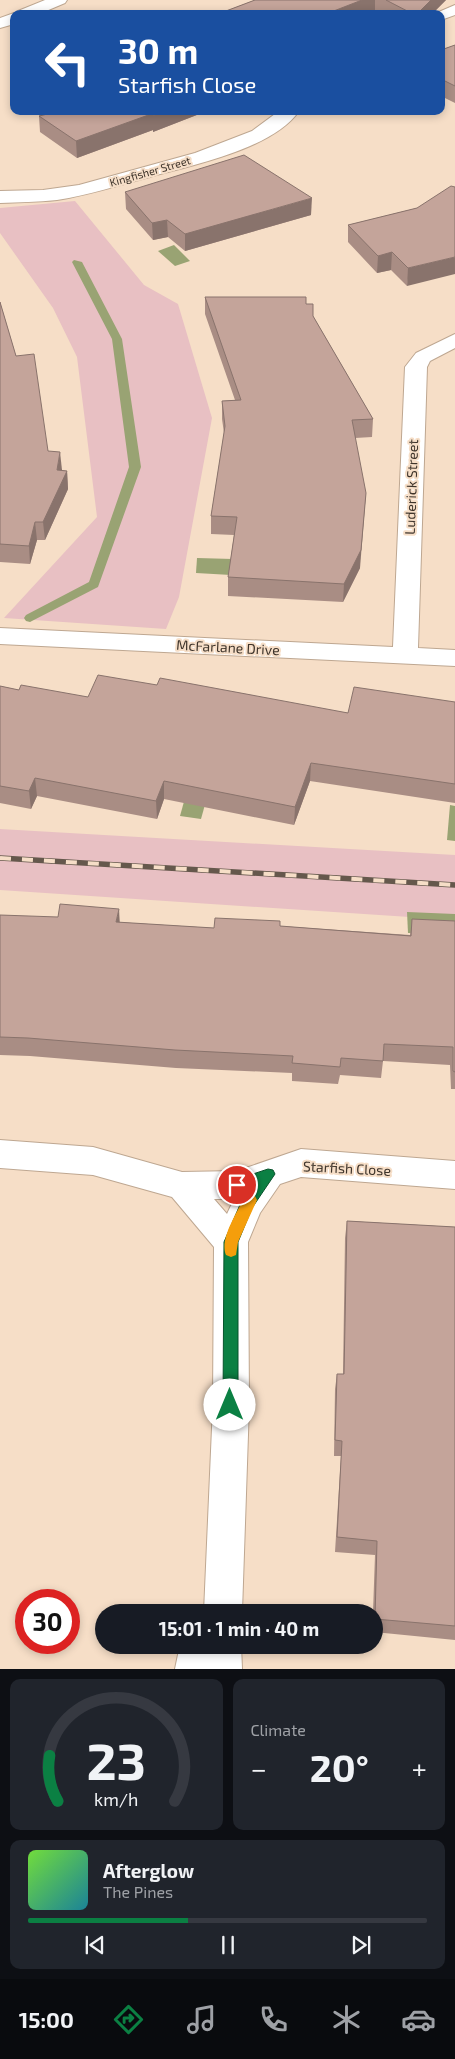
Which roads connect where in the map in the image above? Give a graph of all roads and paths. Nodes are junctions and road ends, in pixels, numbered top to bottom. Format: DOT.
graph roads {
  1 [pos="59,0"];
  2 [pos="34,10"];
  3 [pos="285,115"];
  4 [pos="0,197"];
  5 [pos="455,340"];
  6 [pos="0,636"];
  7 [pos="404,655"];
  8 [pos="455,658"];
  9 [pos="0,1154"];
  10 [pos="268,1174"];
  11 [pos="455,1175"];
  12 [pos="182,1186"];
  13 [pos="231,1242"];
  14 [pos="229,1461"];
  15 [pos="205,1604"];
  16 [pos="224,1604"];
  17 [pos="198,1654"];
  18 [pos="222,1654"];
  19 [pos="195,1669"];
  20 [pos="222,1669"];
  1 -- 2 [label="street"];
  3 -- 4 [label="street, Kingfisher Street"];
  5 -- 7 [label="street, Luderick Street"];
  6 -- 7 [label="street, McFarlane Drive"];
  7 -- 8 [label="street, McFarlane Drive"];
  9 -- 12 [label="street, Starfish Close"];
  10 -- 11 [label="street, Starfish Close"];
  10 -- 12 [label="street, Starfish Close"];
  10 -- 13 [label="street"];
  12 -- 13 [label="street"];
  13 -- 14 [label="street"];
  14 -- 15 [label="street"];
  14 -- 16 [label="street"];
  17 -- 19 [label="street"];
  18 -- 20 [label="street"];
}
